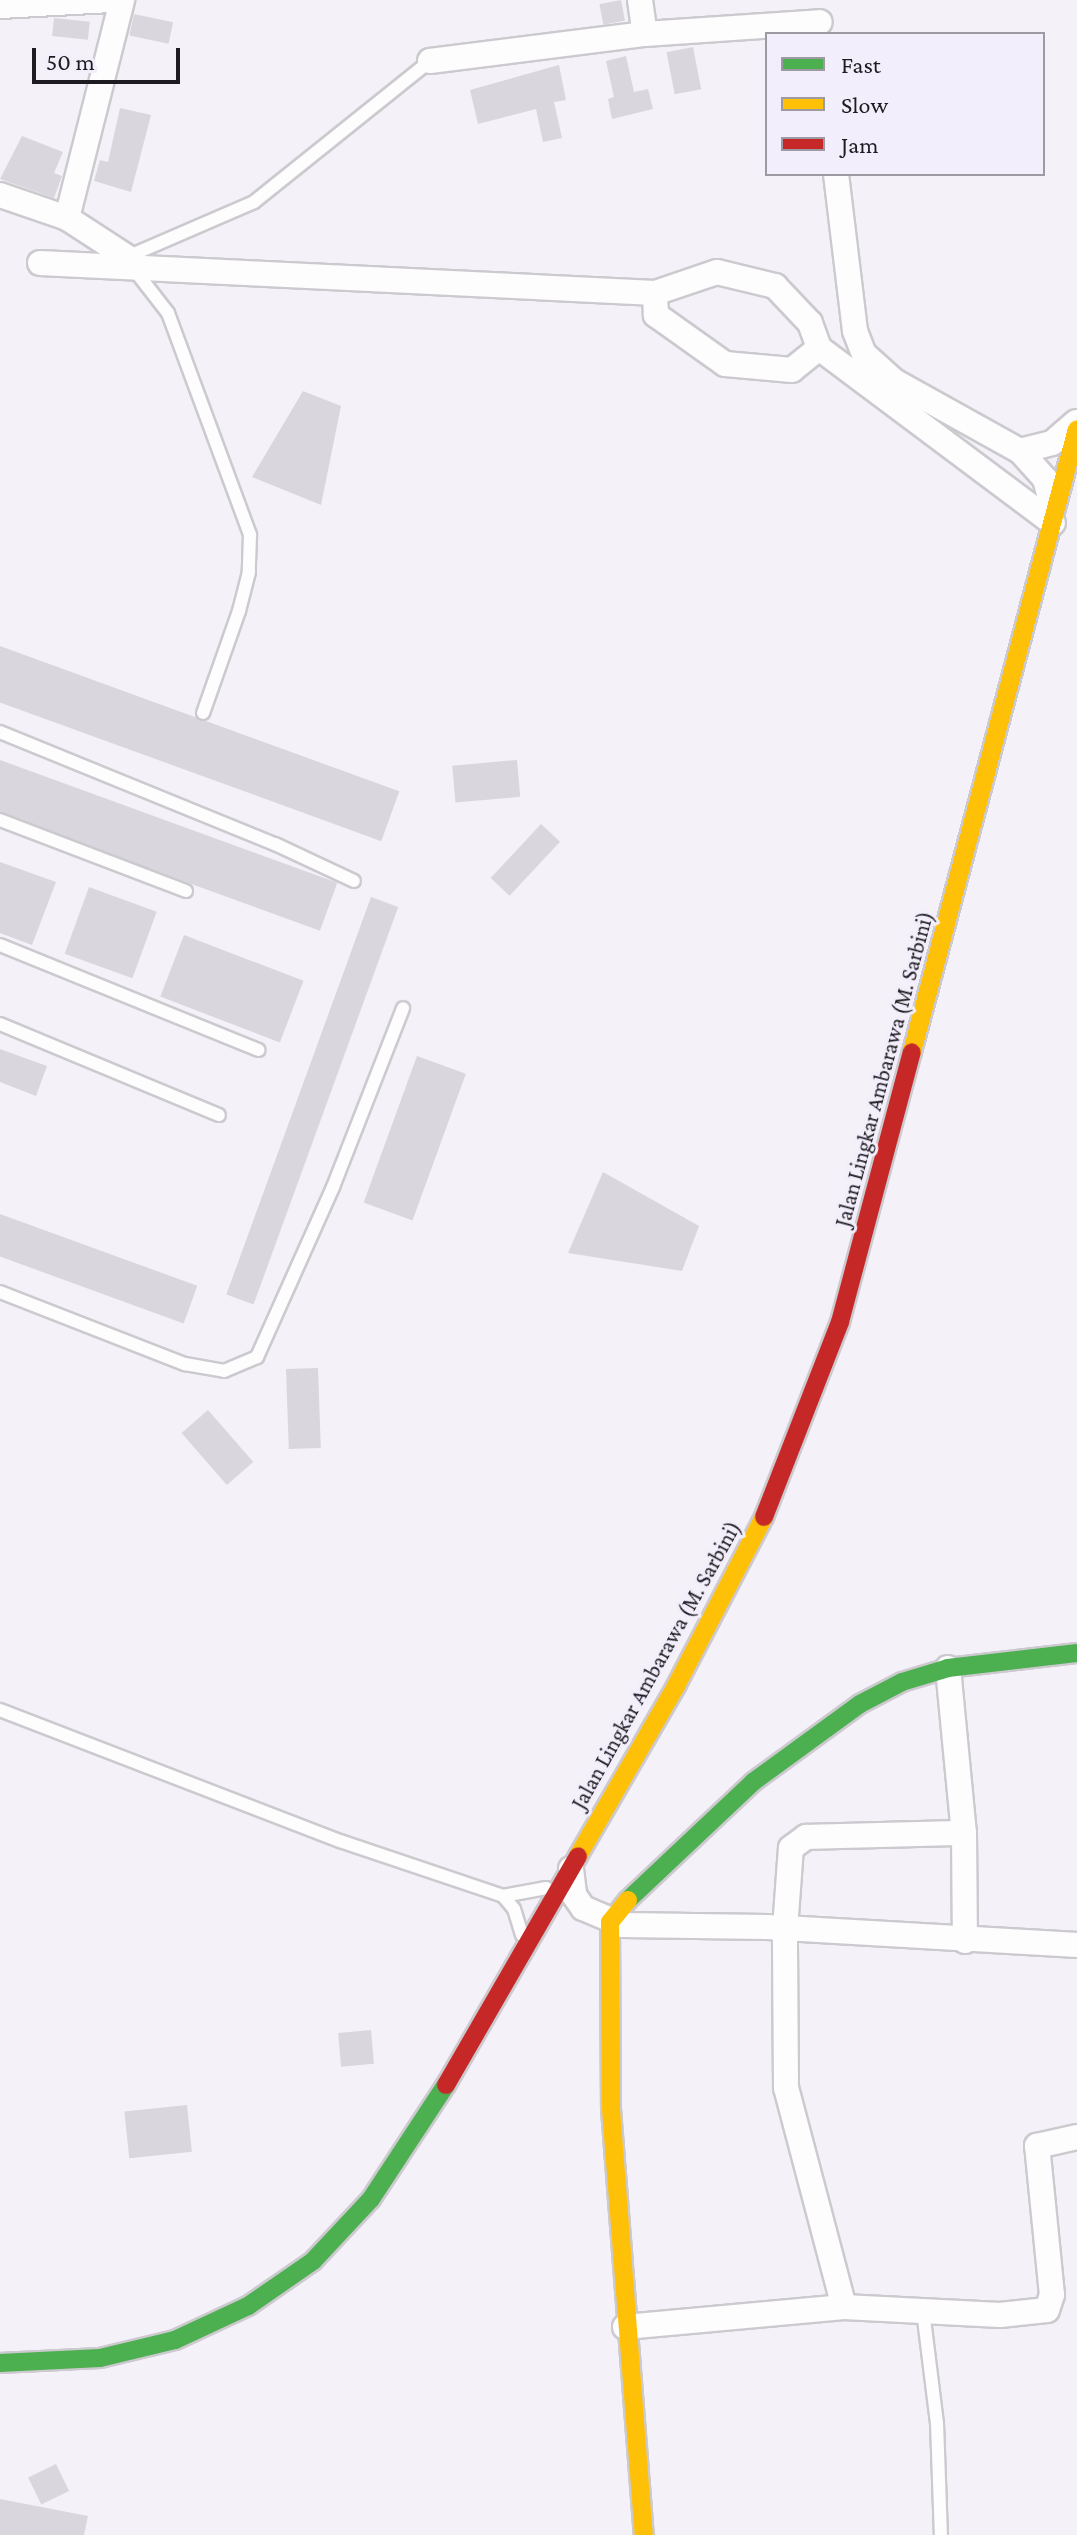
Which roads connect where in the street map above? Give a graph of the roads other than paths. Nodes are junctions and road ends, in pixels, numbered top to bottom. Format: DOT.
graph roads {
  1 [pos="111,0"];
  2 [pos="122,0"];
  3 [pos="640,0"];
  4 [pos="0,6"];
  5 [pos="819,19"];
  6 [pos="645,34"];
  7 [pos="430,61"];
  8 [pos="836,176"];
  9 [pos="0,195"];
  10 [pos="67,218"];
  11 [pos="130,262"];
  12 [pos="40,263"];
  13 [pos="655,293"];
  14 [pos="819,348"];
  15 [pos="1077,421"];
  16 [pos="1077,429"];
  17 [pos="1020,451"];
  18 [pos="1077,509"];
  19 [pos="1053,523"];
  20 [pos="203,713"];
  21 [pos="0,732"];
  22 [pos="0,820"];
  23 [pos="354,881"];
  24 [pos="186,891"];
  25 [pos="0,945"];
  26 [pos="403,1008"];
  27 [pos="0,1024"];
  28 [pos="258,1050"];
  29 [pos="219,1115"];
  30 [pos="0,1292"];
  31 [pos="1077,1653"];
  32 [pos="948,1668"];
  33 [pos="0,1710"];
  34 [pos="964,1833"];
  35 [pos="567,1872"];
  36 [pos="503,1896"];
  37 [pos="583,1908"];
  38 [pos="610,1922"];
  39 [pos="785,1929"];
  40 [pos="965,1941"];
  41 [pos="528,1942"];
  42 [pos="1077,1945"];
  43 [pos="1077,2137"];
  44 [pos="844,2307"];
  45 [pos="923,2311"];
  46 [pos="625,2327"];
  47 [pos="0,2363"];
  48 [pos="644,2535"];
  49 [pos="941,2535"];
  1 -- 4 [label="street"];
  2 -- 10 [label="street"];
  3 -- 6 [label="street"];
  5 -- 6 [label="street"];
  6 -- 7 [label="street"];
  7 -- 11 [label="lane"];
  8 -- 17 [label="street"];
  9 -- 10 [label="street"];
  10 -- 11 [label="street"];
  11 -- 12 [label="street"];
  11 -- 13 [label="street"];
  11 -- 20 [label="lane"];
  13 -- 14 [label="street"];
  13 -- 14 [label="street"];
  14 -- 19 [label="street"];
  15 -- 17 [label="street"];
  16 -- 19 [label="main road, Jalan Lingkar Ambarawa (M. Sarbini)"];
  17 -- 19 [label="street"];
  18 -- 19 [label="street"];
  19 -- 35 [label="main road, Jalan Lingkar Ambarawa (M. Sarbini)"];
  21 -- 23 [label="lane"];
  22 -- 24 [label="lane"];
  25 -- 28 [label="lane"];
  26 -- 30 [label="lane"];
  27 -- 29 [label="lane"];
  31 -- 32 [label="main road"];
  32 -- 34 [label="street"];
  32 -- 38 [label="main road"];
  33 -- 36 [label="lane"];
  34 -- 39 [label="street"];
  34 -- 40 [label="street"];
  35 -- 36 [label="lane"];
  35 -- 37 [label="street"];
  35 -- 41 [label="main road, Jalan Lingkar Ambarawa (M. Sarbini)"];
  36 -- 41 [label="lane"];
  37 -- 38 [label="street"];
  37 -- 41 [label="street"];
  38 -- 39 [label="street"];
  38 -- 46 [label="main road"];
  39 -- 40 [label="street"];
  39 -- 44 [label="street"];
  40 -- 42 [label="street"];
  41 -- 47 [label="main road, Jalan Lingkar Ambarawa (M. Sarbini)"];
  43 -- 45 [label="street"];
  44 -- 45 [label="street"];
  44 -- 46 [label="street"];
  45 -- 49 [label="lane"];
  46 -- 48 [label="main road"];
}
